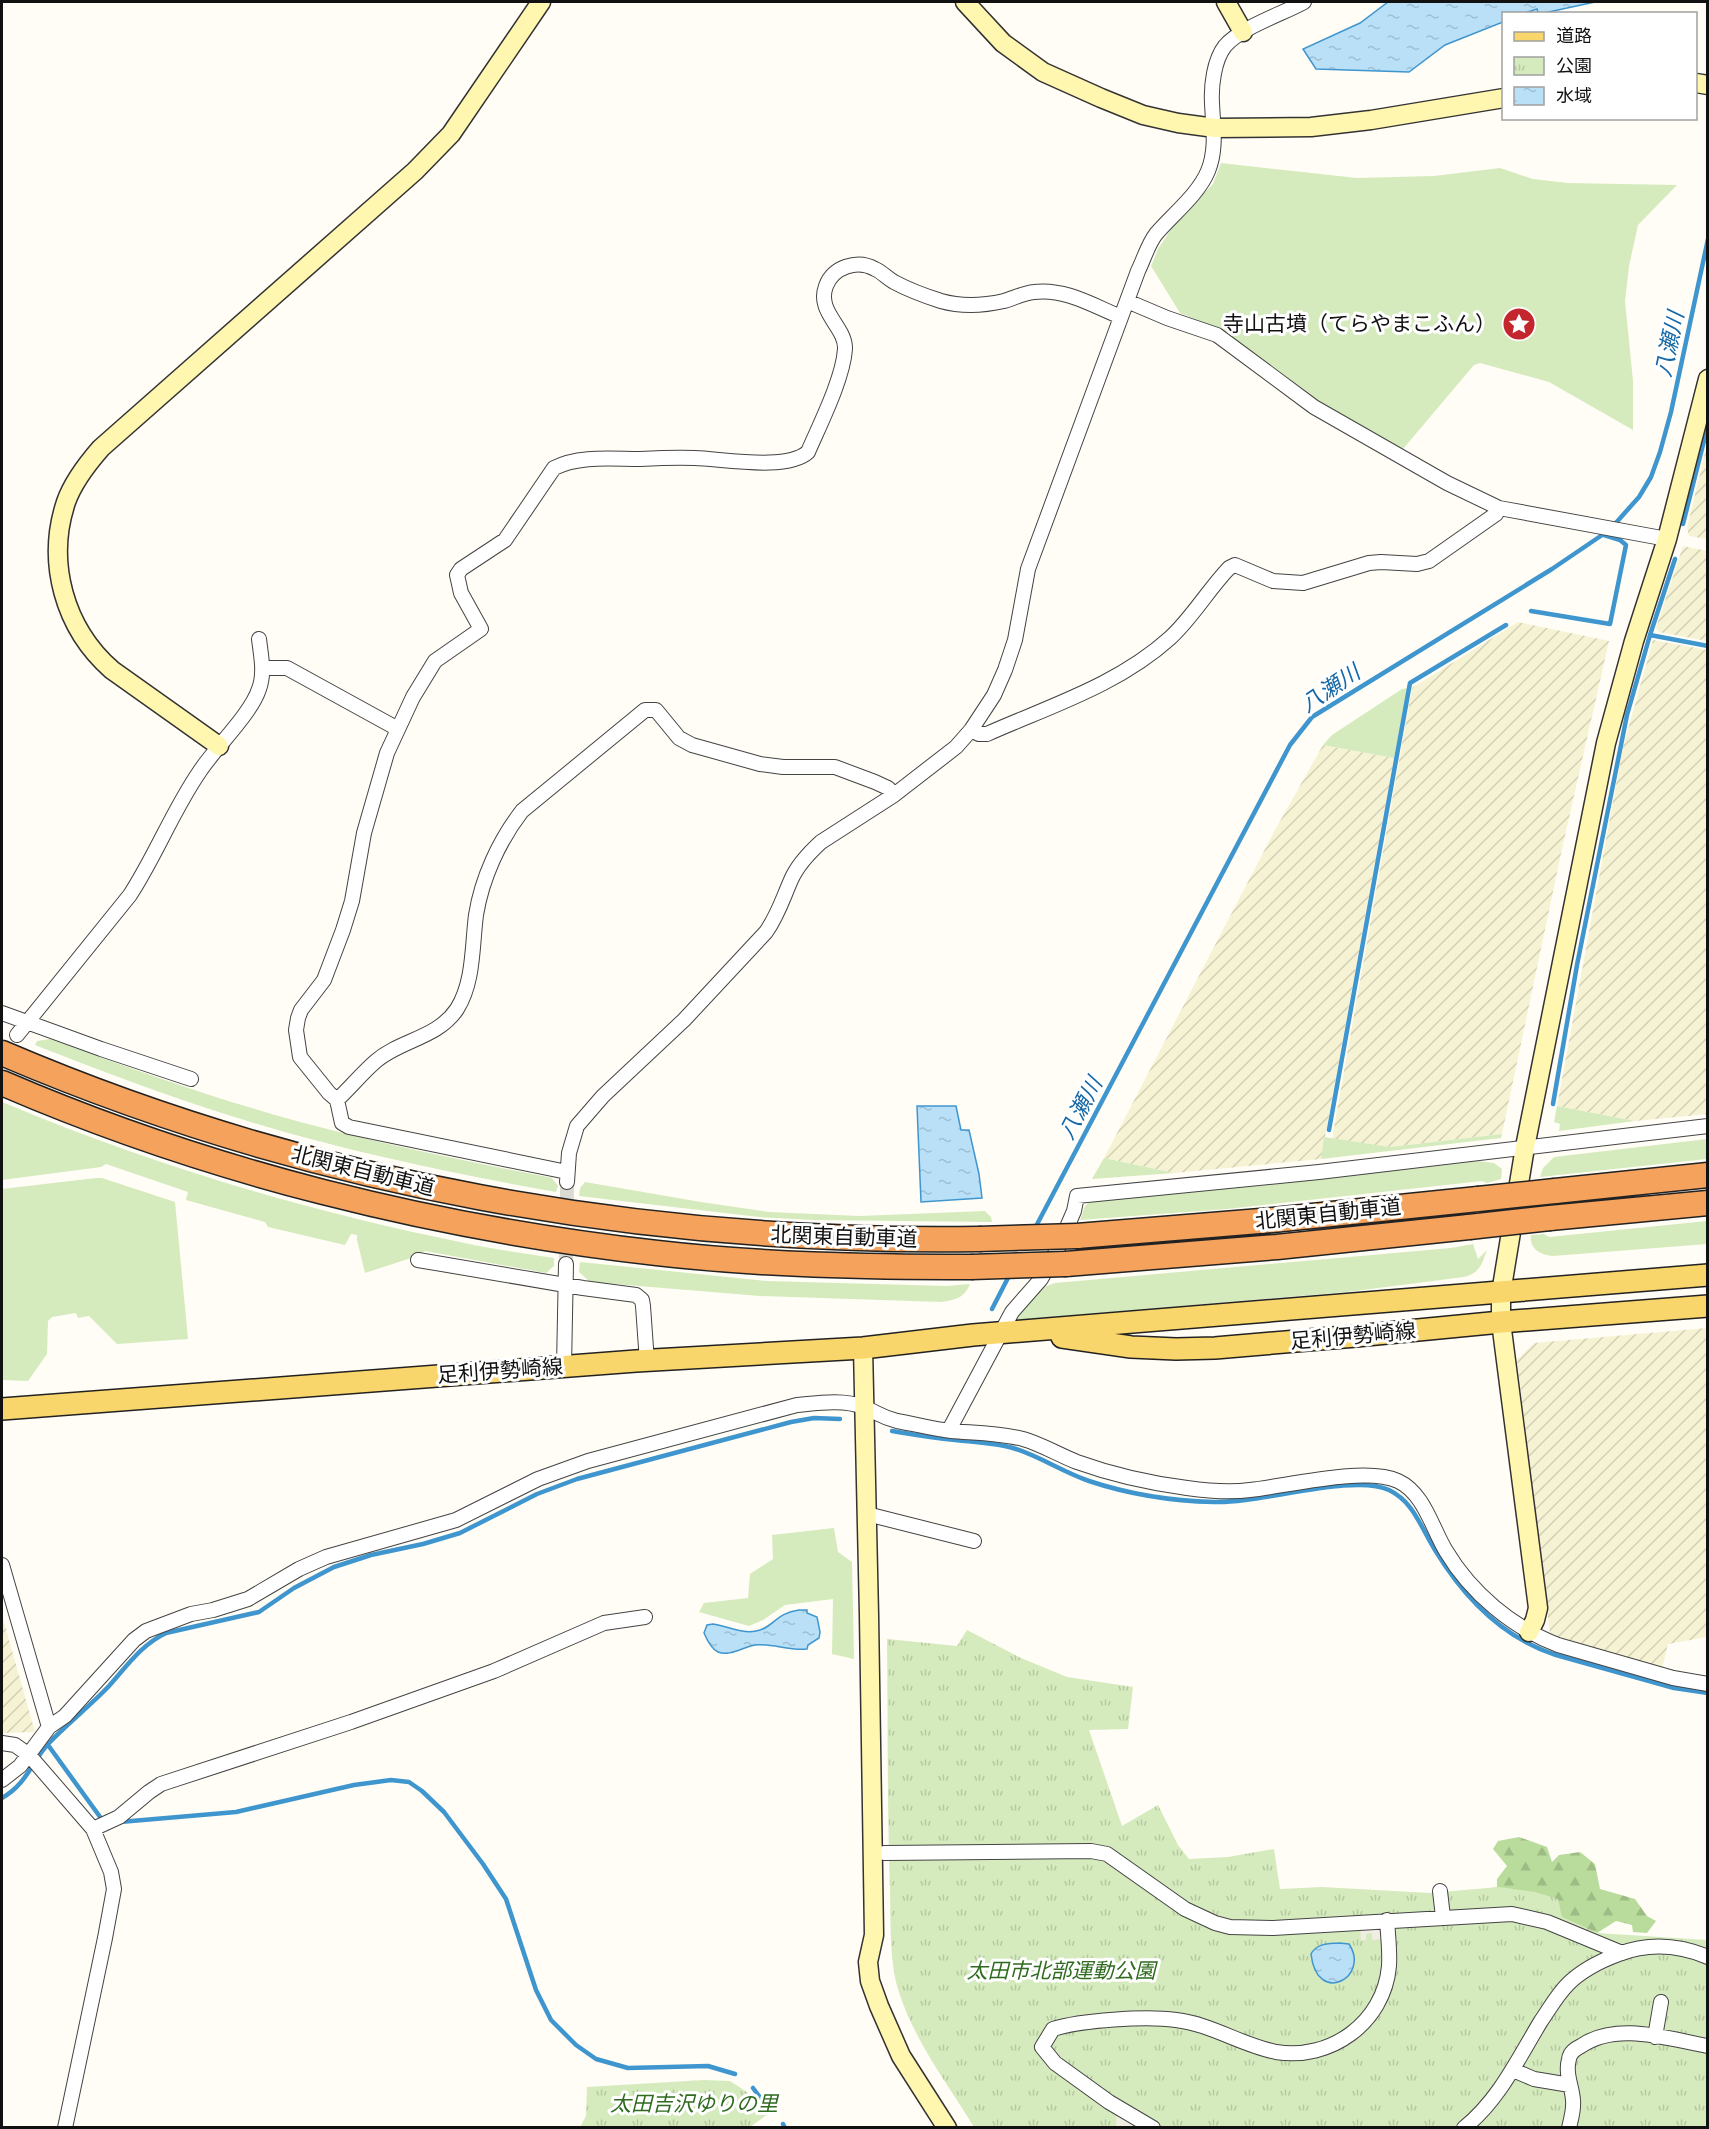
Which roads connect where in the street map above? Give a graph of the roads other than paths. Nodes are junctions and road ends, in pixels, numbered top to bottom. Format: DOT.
graph roads {
  1 [pos="542,2"];
  2 [pos="965,2"];
  3 [pos="1226,2"];
  4 [pos="1304,2"];
  5 [pos="1243,32"];
  6 [pos="1502,98"];
  7 [pos="1215,128"];
  8 [pos="1127,302"];
  9 [pos="1121,317"];
  10 [pos="1707,379"];
  11 [pos="1499,508"];
  12 [pos="1667,539"];
  13 [pos="259,639"];
  14 [pos="263,668"];
  15 [pos="398,729"];
  16 [pos="971,730"];
  17 [pos="219,746"];
  18 [pos="894,795"];
  19 [pos="2,1013"];
  20 [pos="29,1023"];
  21 [pos="9,1044"];
  22 [pos="191,1078"];
  23 [pos="2,1083"];
  24 [pos="337,1100"];
  25 [pos="1707,1126"];
  26 [pos="1525,1147"];
  27 [pos="1707,1175"];
  28 [pos="1707,1203"];
  29 [pos="418,1260"];
  30 [pos="566,1264"];
  31 [pos="1707,1275"];
  32 [pos="566,1286"];
  33 [pos="1502,1293"];
  34 [pos="1707,1306"];
  35 [pos="1501,1322"];
  36 [pos="999,1334"];
  37 [pos="863,1348"];
  38 [pos="647,1362"];
  39 [pos="564,1367"];
  40 [pos="864,1407"];
  41 [pos="2,1409"];
  42 [pos="949,1430"];
  43 [pos="867,1514"];
  44 [pos="974,1541"];
  45 [pos="2,1565"];
  46 [pos="645,1617"];
  47 [pos="1529,1632"];
  48 [pos="1707,1684"];
  49 [pos="49,1727"];
  50 [pos="2,1743"];
  51 [pos="29,1755"];
  52 [pos="2,1780"];
  53 [pos="93,1829"];
  54 [pos="884,1852"];
  55 [pos="1440,1891"];
  56 [pos="1443,1917"];
  57 [pos="1387,1920"];
  58 [pos="1622,1953"];
  59 [pos="1707,1957"];
  60 [pos="1661,2002"];
  61 [pos="1655,2037"];
  62 [pos="1707,2046"];
  63 [pos="1513,2070"];
  64 [pos="1570,2085"];
  65 [pos="65,2127"];
  66 [pos="947,2127"];
  67 [pos="1153,2127"];
  68 [pos="1464,2127"];
  69 [pos="1569,2127"];
  1 -- 17 [label="street"];
  2 -- 7 [label="street"];
  3 -- 5 [label="street"];
  4 -- 5 [label="street"];
  5 -- 7 [label="street"];
  6 -- 7 [label="street"];
  7 -- 8 [label="street"];
  8 -- 9 [label="street"];
  8 -- 11 [label="street"];
  9 -- 15 [label="street"];
  9 -- 16 [label="street"];
  10 -- 12 [label="street"];
  11 -- 12 [label="street"];
  11 -- 16 [label="street"];
  12 -- 26 [label="street"];
  13 -- 14 [label="street"];
  14 -- 15 [label="street"];
  14 -- 17 [label="street"];
  15 -- 24 [label="street"];
  16 -- 18 [label="street"];
  17 -- 20 [label="street"];
  18 -- 24 [label="street"];
  18 -- 24 [label="street"];
  19 -- 20 [label="street"];
  20 -- 21 [label="street"];
  20 -- 22 [label="street"];
  21 -- 27 [label="highway, 北関東自動車道, bridge"];
  23 -- 28 [label="highway, 北関東自動車道, bridge"];
  25 -- 26 [label="street"];
  26 -- 33 [label="street"];
  26 -- 36 [label="street"];
  29 -- 32 [label="street"];
  30 -- 32 [label="street"];
  31 -- 33 [label="main road, 足利伊勢崎線"];
  32 -- 38 [label="street"];
  32 -- 39 [label="street"];
  33 -- 35 [label="street"];
  33 -- 36 [label="main road, 足利伊勢崎線"];
  34 -- 35 [label="main road, 足利伊勢崎線"];
  35 -- 36 [label="main road, 足利伊勢崎線"];
  35 -- 47 [label="street"];
  36 -- 37 [label="main road, 足利伊勢崎線"];
  36 -- 42 [label="street"];
  37 -- 38 [label="main road, 足利伊勢崎線"];
  37 -- 40 [label="street"];
  38 -- 39 [label="main road, 足利伊勢崎線"];
  39 -- 41 [label="main road, 足利伊勢崎線"];
  40 -- 42 [label="street"];
  40 -- 43 [label="street"];
  40 -- 49 [label="street"];
  42 -- 47 [label="street"];
  43 -- 44 [label="street"];
  43 -- 66 [label="street"];
  45 -- 49 [label="street"];
  46 -- 53 [label="street"];
  47 -- 48 [label="street"];
  49 -- 51 [label="street"];
  50 -- 51 [label="street"];
  51 -- 52 [label="street"];
  51 -- 53 [label="street"];
  53 -- 65 [label="street"];
  54 -- 57 [label="street"];
  55 -- 56 [label="street"];
  56 -- 57 [label="street"];
  56 -- 58 [label="street"];
  57 -- 67 [label="street"];
  58 -- 59 [label="street"];
  58 -- 63 [label="street"];
  60 -- 61 [label="street"];
  61 -- 62 [label="street"];
  61 -- 64 [label="street"];
  63 -- 64 [label="street"];
  63 -- 68 [label="street"];
  64 -- 69 [label="street"];
}
